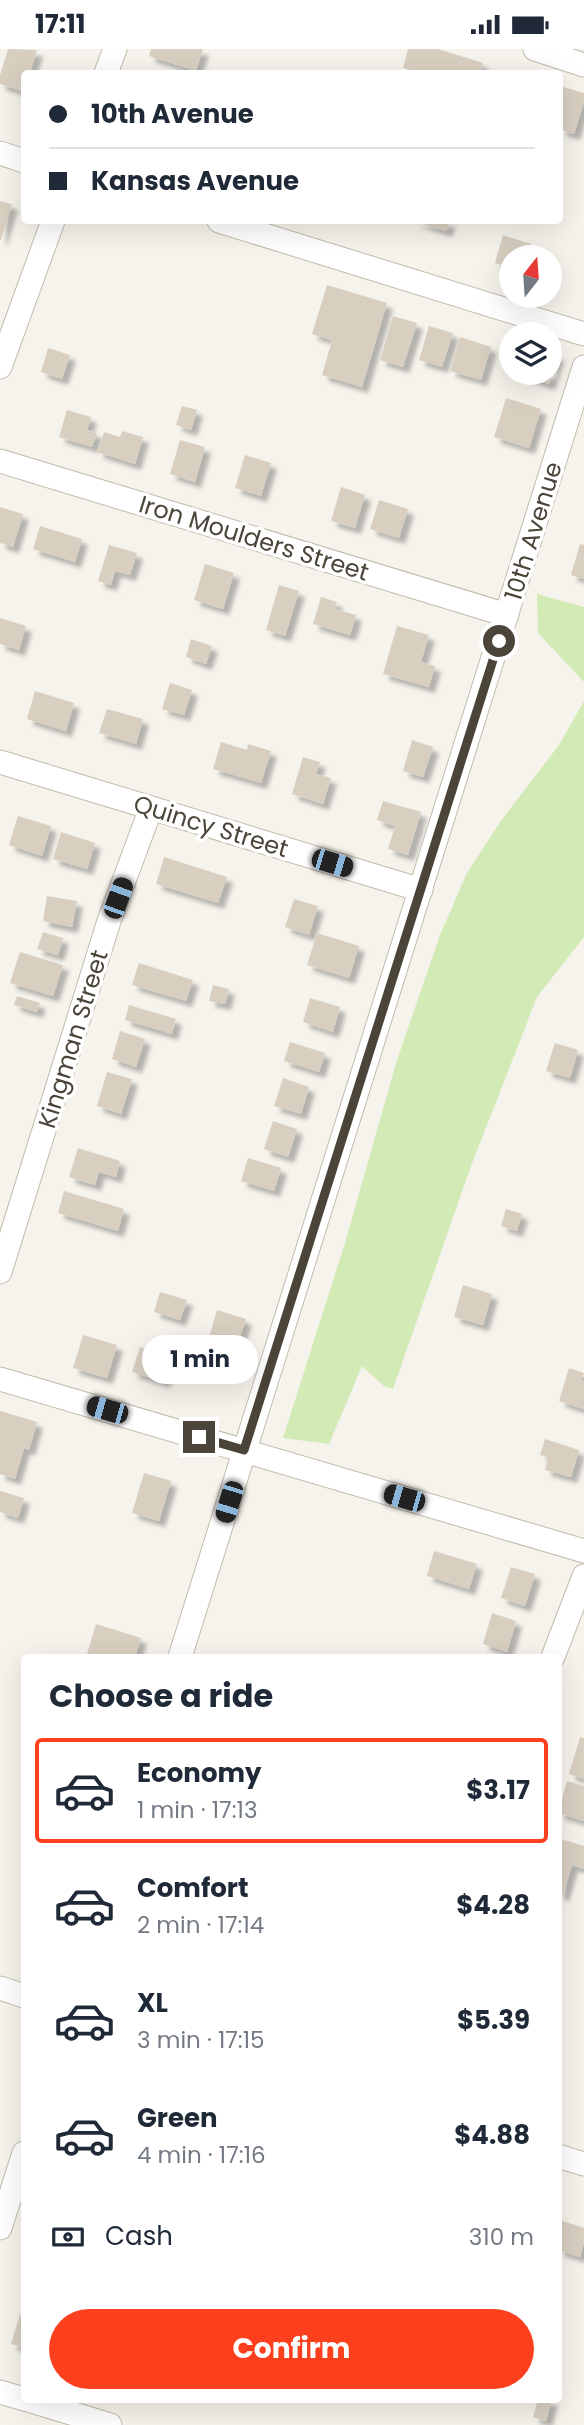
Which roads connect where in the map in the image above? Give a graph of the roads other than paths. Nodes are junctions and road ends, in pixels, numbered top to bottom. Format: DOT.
graph roads {
  1 [pos="115,49"];
  2 [pos="535,49"];
  3 [pos="584,65"];
  4 [pos="107,70"];
  5 [pos="0,153"];
  6 [pos="21,160"];
  7 [pos="52,224"];
  8 [pos="229,224"];
  9 [pos="584,334"];
  10 [pos="0,367"];
  11 [pos="584,367"];
  12 [pos="0,461"];
  13 [pos="508,615"];
  14 [pos="0,762"];
  15 [pos="151,808"];
  16 [pos="421,890"];
  17 [pos="0,1272"];
  18 [pos="0,1379"];
  19 [pos="244,1450"];
  20 [pos="584,1551"];
  21 [pos="584,1576"];
  22 [pos="181,1654"];
  23 [pos="554,1654"];
  24 [pos="0,1989"];
  25 [pos="21,1995"];
  26 [pos="562,2157"];
  27 [pos="21,2162"];
  28 [pos="584,2164"];
  29 [pos="0,2228"];
  30 [pos="0,2392"];
  31 [pos="21,2398"];
  32 [pos="38,2403"];
  33 [pos="110,2425"];
  1 -- 4 [label="street"];
  2 -- 3 [label="street"];
  5 -- 6 [label="street"];
  7 -- 10 [label="street"];
  8 -- 9 [label="street"];
  11 -- 13 [label="street, 10th Avenue"];
  12 -- 13 [label="street, Iron Moulders Street"];
  13 -- 16 [label="street, 10th Avenue"];
  14 -- 15 [label="street, Quincy Street"];
  15 -- 16 [label="street, Quincy Street"];
  15 -- 17 [label="street, Kingman Street"];
  16 -- 19 [label="street, 10th Avenue"];
  18 -- 19 [label="street"];
  19 -- 20 [label="street"];
  19 -- 22 [label="street, 10th Avenue"];
  21 -- 23 [label="street"];
  24 -- 25 [label="street"];
  26 -- 28 [label="street"];
  27 -- 29 [label="street"];
  30 -- 31 [label="street"];
  32 -- 33 [label="street"];
}
